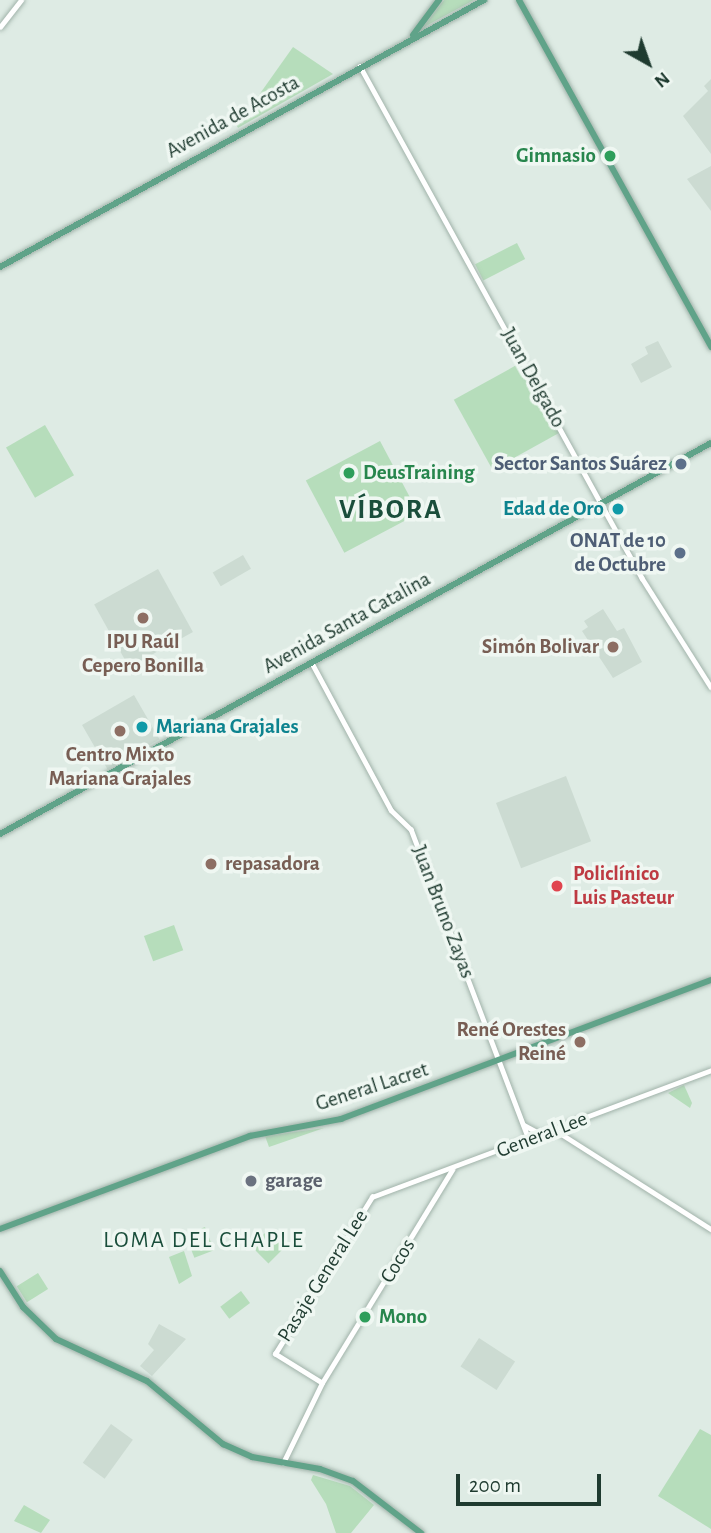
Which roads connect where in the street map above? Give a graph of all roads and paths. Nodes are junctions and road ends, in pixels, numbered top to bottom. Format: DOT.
graph roads {
  1 [pos="21,0"];
  2 [pos="439,0"];
  3 [pos="484,0"];
  4 [pos="519,0"];
  5 [pos="0,27"];
  6 [pos="411,39"];
  7 [pos="360,66"];
  8 [pos="0,267"];
  9 [pos="711,347"];
  10 [pos="711,443"];
  11 [pos="602,503"];
  12 [pos="312,662"];
  13 [pos="711,687"];
  14 [pos="0,834"];
  15 [pos="711,980"];
  16 [pos="499,1062"];
  17 [pos="711,1070"];
  18 [pos="524,1125"];
  19 [pos="554,1130"];
  20 [pos="542,1135"];
  21 [pos="529,1139"];
  22 [pos="452,1169"];
  23 [pos="372,1198"];
  24 [pos="0,1229"];
  25 [pos="711,1229"];
  26 [pos="0,1270"];
  27 [pos="322,1383"];
  28 [pos="283,1463"];
  29 [pos="421,1533"];
  1 -- 5 [label="street"];
  2 -- 6 [label="main road"];
  3 -- 6 [label="main road, Avenida de Acosta"];
  4 -- 9 [label="main road"];
  6 -- 7 [label="main road, Avenida de Acosta"];
  7 -- 8 [label="main road, Avenida de Acosta"];
  7 -- 11 [label="street, Juan Delgado"];
  10 -- 11 [label="main road, Avenida Santa Catalina"];
  11 -- 12 [label="main road, Avenida Santa Catalina"];
  11 -- 13 [label="street, Juan Delgado"];
  12 -- 14 [label="main road, Avenida Santa Catalina"];
  12 -- 16 [label="street, Juan Bruno Zayas"];
  15 -- 16 [label="main road, General Lacret"];
  16 -- 18 [label="street, Juan Bruno Zayas"];
  16 -- 24 [label="main road, General Lacret"];
  17 -- 19 [label="street, General Lee"];
  18 -- 20 [label="street"];
  18 -- 21 [label="street, Juan Bruno Zayas"];
  19 -- 20 [label="street, General Lee"];
  19 -- 25 [label="street"];
  20 -- 21 [label="street, General Lee"];
  21 -- 22 [label="street, General Lee"];
  22 -- 23 [label="street, General Lee"];
  22 -- 27 [label="street, Cocos"];
  23 -- 27 [label="street, Pasaje General Lee"];
  26 -- 28 [label="main road"];
  27 -- 28 [label="street, Cocos"];
  28 -- 29 [label="main road"];
}
